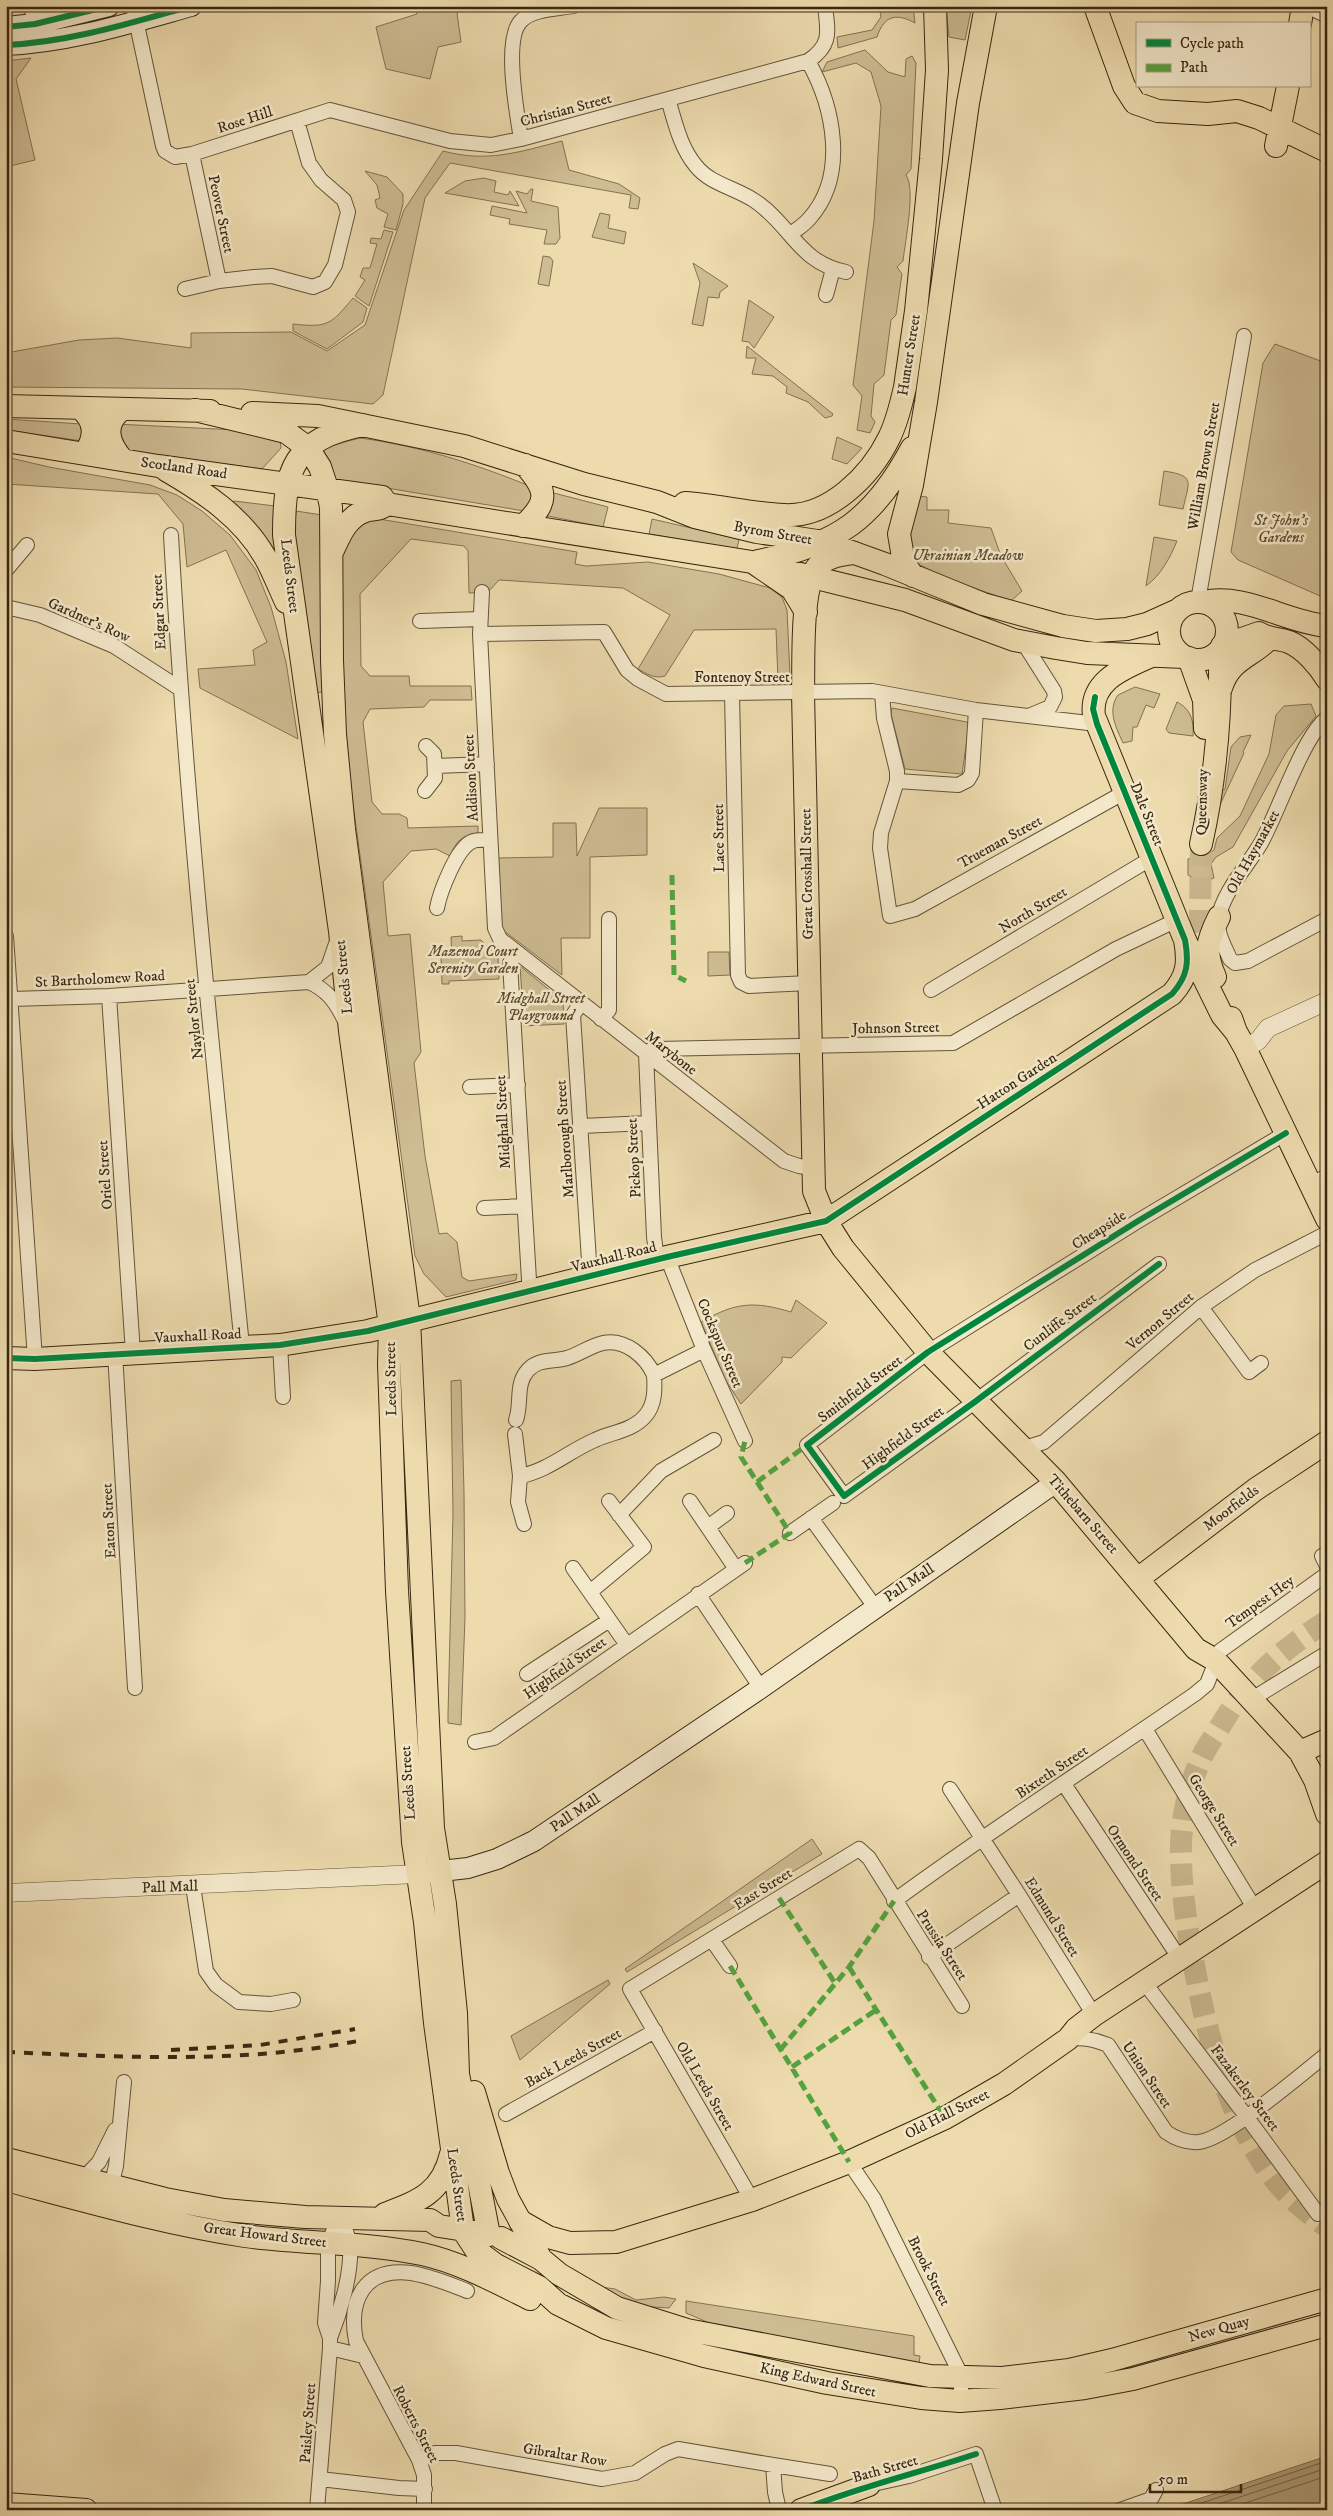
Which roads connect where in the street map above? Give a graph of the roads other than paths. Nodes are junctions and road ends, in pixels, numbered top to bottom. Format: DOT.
graph roads {
  1 [pos="109,6"];
  2 [pos="191,6"];
  3 [pos="573,6"];
  4 [pos="825,6"];
  5 [pos="935,6"];
  6 [pos="1095,6"];
  7 [pos="1303,6"];
  8 [pos="1307,6"];
  9 [pos="987,9"];
  10 [pos="134,14"];
  11 [pos="33,15"];
  12 [pos="1327,16"];
  13 [pos="1300,22"];
  14 [pos="6,26"];
  15 [pos="6,45"];
  16 [pos="808,61"];
  17 [pos="1288,88"];
  18 [pos="668,99"];
  19 [pos="330,110"];
  20 [pos="297,121"];
  21 [pos="1278,137"];
  22 [pos="521,139"];
  23 [pos="1327,151"];
  24 [pos="192,154"];
  25 [pos="791,234"];
  26 [pos="219,281"];
  27 [pos="185,289"];
  28 [pos="826,295"];
  29 [pos="1244,336"];
  30 [pos="6,406"];
  31 [pos="80,408"];
  32 [pos="121,410"];
  33 [pos="195,410"];
  34 [pos="363,425"];
  35 [pos="921,432"];
  36 [pos="6,441"];
  37 [pos="308,448"];
  38 [pos="85,453"];
  39 [pos="122,459"];
  40 [pos="525,465"];
  41 [pos="158,466"];
  42 [pos="288,482"];
  43 [pos="328,488"];
  44 [pos="834,501"];
  45 [pos="657,502"];
  46 [pos="386,504"];
  47 [pos="523,526"];
  48 [pos="171,535"];
  49 [pos="27,544"];
  50 [pos="837,551"];
  51 [pos="331,553"];
  52 [pos="752,562"];
  53 [pos="6,570"];
  54 [pos="812,576"];
  55 [pos="913,576"];
  56 [pos="482,592"];
  57 [pos="905,600"];
  58 [pos="1193,604"];
  59 [pos="6,607"];
  60 [pos="806,612"];
  61 [pos="480,620"];
  62 [pos="296,621"];
  63 [pos="420,621"];
  64 [pos="1317,625"];
  65 [pos="480,634"];
  66 [pos="1327,638"];
  67 [pos="1269,639"];
  68 [pos="1023,642"];
  69 [pos="1221,648"];
  70 [pos="1152,656"];
  71 [pos="1187,658"];
  72 [pos="1327,679"];
  73 [pos="179,688"];
  74 [pos="1220,689"];
  75 [pos="803,693"];
  76 [pos="882,693"];
  77 [pos="732,694"];
  78 [pos="976,710"];
  79 [pos="1030,715"];
  80 [pos="1327,718"];
  81 [pos="1097,724"];
  82 [pos="426,746"];
  83 [pos="487,764"];
  84 [pos="435,766"];
  85 [pos="897,781"];
  86 [pos="425,791"];
  87 [pos="1125,792"];
  88 [pos="490,840"];
  89 [pos="1152,858"];
  90 [pos="437,908"];
  91 [pos="1219,917"];
  92 [pos="609,919"];
  93 [pos="1327,920"];
  94 [pos="1181,930"];
  95 [pos="340,931"];
  96 [pos="6,936"];
  97 [pos="516,952"];
  98 [pos="309,982"];
  99 [pos="809,984"];
  100 [pos="207,989"];
  101 [pos="930,990"];
  102 [pos="109,996"];
  103 [pos="12,999"];
  104 [pos="1327,1001"];
  105 [pos="581,1003"];
  106 [pos="601,1019"];
  107 [pos="350,1031"];
  108 [pos="1241,1040"];
  109 [pos="811,1046"];
  110 [pos="646,1054"];
  111 [pos="518,1085"];
  112 [pos="470,1087"];
  113 [pos="648,1123"];
  114 [pos="581,1126"];
  115 [pos="1286,1133"];
  116 [pos="812,1168"];
  117 [pos="1319,1181"];
  118 [pos="524,1206"];
  119 [pos="484,1208"];
  120 [pos="1327,1219"];
  121 [pos="826,1221"];
  122 [pos="1327,1233"];
  123 [pos="662,1258"];
  124 [pos="1159,1264"];
  125 [pos="590,1276"];
  126 [pos="533,1291"];
  127 [pos="1201,1307"];
  128 [pos="400,1323"];
  129 [pos="280,1345"];
  130 [pos="242,1346"];
  131 [pos="704,1350"];
  132 [pos="928,1352"];
  133 [pos="124,1353"];
  134 [pos="6,1358"];
  135 [pos="36,1359"];
  136 [pos="1261,1363"];
  137 [pos="654,1375"];
  138 [pos="283,1397"];
  139 [pos="976,1401"];
  140 [pos="714,1440"];
  141 [pos="745,1441"];
  142 [pos="1327,1442"];
  143 [pos="1025,1448"];
  144 [pos="520,1476"];
  145 [pos="1056,1482"];
  146 [pos="838,1499"];
  147 [pos="609,1501"];
  148 [pos="690,1501"];
  149 [pos="727,1513"];
  150 [pos="619,1515"];
  151 [pos="811,1518"];
  152 [pos="524,1524"];
  153 [pos="708,1527"];
  154 [pos="790,1533"];
  155 [pos="573,1568"];
  156 [pos="1327,1574"];
  157 [pos="1139,1578"];
  158 [pos="590,1592"];
  159 [pos="698,1594"];
  160 [pos="874,1607"];
  161 [pos="608,1621"];
  162 [pos="627,1645"];
  163 [pos="1327,1653"];
  164 [pos="1215,1660"];
  165 [pos="526,1674"];
  166 [pos="135,1688"];
  167 [pos="761,1688"];
  168 [pos="1252,1698"];
  169 [pos="1145,1729"];
  170 [pos="1327,1740"];
  171 [pos="475,1742"];
  172 [pos="1300,1752"];
  173 [pos="1064,1784"];
  174 [pos="950,1789"];
  175 [pos="1327,1814"];
  176 [pos="982,1838"];
  177 [pos="1327,1862"];
  178 [pos="440,1870"];
  179 [pos="416,1874"];
  180 [pos="192,1886"];
  181 [pos="6,1893"];
  182 [pos="1019,1895"];
  183 [pos="894,1901"];
  184 [pos="1255,1909"];
  185 [pos="712,1940"];
  186 [pos="929,1957"];
  187 [pos="1180,1958"];
  188 [pos="730,1966"];
  189 [pos="1144,1982"];
  190 [pos="630,1989"];
  191 [pos="292,2000"];
  192 [pos="962,2006"];
  193 [pos="456,2013"];
  194 [pos="1094,2015"];
  195 [pos="655,2031"];
  196 [pos="1068,2039"];
  197 [pos="1327,2054"];
  198 [pos="124,2082"];
  199 [pos="506,2114"];
  200 [pos="1246,2116"];
  201 [pos="119,2122"];
  202 [pos="452,2149"];
  203 [pos="6,2159"];
  204 [pos="849,2162"];
  205 [pos="84,2178"];
  206 [pos="6,2180"];
  207 [pos="112,2184"];
  208 [pos="752,2200"];
  209 [pos="107,2206"];
  210 [pos="1318,2214"];
  211 [pos="340,2216"];
  212 [pos="377,2218"];
  213 [pos="463,2230"];
  214 [pos="489,2241"];
  215 [pos="533,2241"];
  216 [pos="328,2243"];
  217 [pos="350,2244"];
  218 [pos="440,2259"];
  219 [pos="520,2278"];
  220 [pos="467,2291"];
  221 [pos="1327,2299"];
  222 [pos="558,2304"];
  223 [pos="1327,2325"];
  224 [pos="330,2343"];
  225 [pos="363,2356"];
  226 [pos="1112,2360"];
  227 [pos="962,2378"];
  228 [pos="1133,2379"];
  229 [pos="960,2401"];
  230 [pos="419,2460"];
  231 [pos="773,2465"];
  232 [pos="830,2474"];
  233 [pos="320,2479"];
  234 [pos="869,2485"];
  235 [pos="425,2489"];
  236 [pos="1156,2490"];
  237 [pos="6,2504"];
  238 [pos="86,2510"];
  239 [pos="317,2510"];
  240 [pos="424,2510"];
  241 [pos="779,2510"];
  242 [pos="801,2510"];
  243 [pos="995,2510"];
  244 [pos="1120,2510"];
  1 -- 11 [label="main road"];
  2 -- 10 [label="main road"];
  3 -- 22 [label="street"];
  4 -- 16 [label="street"];
  5 -- 44 [label="main road, Hunter Street"];
  6 -- 21 [label="main road"];
  7 -- 13 [label="main road"];
  8 -- 12 [label="street"];
  9 -- 35 [label="main road, Hunter Street"];
  10 -- 15 [label="main road"];
  10 -- 24 [label="street, Rose Hill"];
  11 -- 14 [label="main road"];
  16 -- 18 [label="street, Christian Street"];
  16 -- 25 [label="street"];
  17 -- 21 [label="main road"];
  18 -- 22 [label="street, Christian Street"];
  18 -- 25 [label="street"];
  19 -- 20 [label="street, Rose Hill"];
  19 -- 22 [label="street, Christian Street"];
  20 -- 24 [label="street, Rose Hill"];
  20 -- 26 [label="street"];
  21 -- 23 [label="main road"];
  24 -- 26 [label="street, Peover Street"];
  25 -- 28 [label="street"];
  26 -- 27 [label="street"];
  29 -- 58 [label="street, William Brown Street"];
  30 -- 31 [label="main road"];
  31 -- 32 [label="main road"];
  31 -- 38 [label="main road"];
  32 -- 33 [label="main road"];
  32 -- 39 [label="main road"];
  33 -- 34 [label="main road"];
  33 -- 37 [label="main road, Leeds Street"];
  34 -- 37 [label="main road, Leeds Street"];
  34 -- 40 [label="main road, Byrom Street"];
  35 -- 50 [label="main road"];
  35 -- 55 [label="main road, Hunter Street"];
  36 -- 38 [label="main road, Scotland Road"];
  37 -- 42 [label="main road, Leeds Street"];
  37 -- 43 [label="main road, Leeds Street"];
  38 -- 39 [label="main road, Scotland Road"];
  39 -- 41 [label="main road, Scotland Road"];
  40 -- 45 [label="main road, Byrom Street"];
  40 -- 47 [label="main road"];
  41 -- 42 [label="main road, Scotland Road"];
  41 -- 62 [label="main road"];
  42 -- 43 [label="main road, Scotland Road"];
  42 -- 62 [label="main road, Leeds Street"];
  43 -- 46 [label="main road, Scotland Road"];
  43 -- 51 [label="main road, Leeds Street"];
  44 -- 45 [label="main road, Hunter Street"];
  44 -- 50 [label="main road"];
  45 -- 50 [label="main road, Byrom Street"];
  46 -- 47 [label="main road"];
  46 -- 51 [label="main road"];
  47 -- 52 [label="main road"];
  48 -- 73 [label="street, Edgar Street"];
  49 -- 53 [label="street"];
  50 -- 52 [label="main road"];
  50 -- 54 [label="main road"];
  50 -- 55 [label="main road, Byrom Street"];
  50 -- 57 [label="main road"];
  51 -- 128 [label="main road, Leeds Street"];
  52 -- 54 [label="main road"];
  52 -- 60 [label="main road"];
  54 -- 57 [label="main road"];
  54 -- 60 [label="main road, Great Crosshall Street"];
  55 -- 58 [label="main road, Byrom Street"];
  56 -- 61 [label="street, Addison Street"];
  57 -- 68 [label="main road"];
  58 -- 64 [label="main road"];
  58 -- 69 [label="main road"];
  58 -- 71 [label="main road"];
  59 -- 73 [label="street, Gardner's Row"];
  60 -- 75 [label="main road, Great Crosshall Street"];
  61 -- 63 [label="street"];
  61 -- 65 [label="street, Addison Street"];
  62 -- 95 [label="main road, Leeds Street"];
  64 -- 66 [label="street"];
  65 -- 77 [label="street, Fontenoy Street"];
  65 -- 83 [label="street, Addison Street"];
  67 -- 69 [label="main road"];
  67 -- 72 [label="main road"];
  67 -- 74 [label="main road"];
  68 -- 70 [label="main road"];
  68 -- 79 [label="street"];
  69 -- 71 [label="main road"];
  69 -- 74 [label="main road, Queensway"];
  70 -- 71 [label="main road"];
  70 -- 81 [label="main road, Dale Street"];
  71 -- 74 [label="main road, Queensway"];
  73 -- 100 [label="street, Naylor Street"];
  75 -- 76 [label="street, Fontenoy Street"];
  75 -- 77 [label="street, Fontenoy Street"];
  75 -- 99 [label="main road, Great Crosshall Street"];
  76 -- 78 [label="street, Fontenoy Street"];
  76 -- 85 [label="street"];
  77 -- 99 [label="street, Lace Street"];
  78 -- 79 [label="street, Fontenoy Street"];
  78 -- 85 [label="street"];
  79 -- 81 [label="street, Fontenoy Street"];
  80 -- 91 [label="street, Old Haymarket"];
  81 -- 87 [label="main road, Dale Street"];
  82 -- 84 [label="street"];
  83 -- 84 [label="street"];
  83 -- 88 [label="street, Addison Street"];
  84 -- 86 [label="street"];
  85 -- 87 [label="street, Trueman Street"];
  87 -- 89 [label="main road, Dale Street"];
  88 -- 90 [label="street"];
  88 -- 97 [label="street, Addison Street"];
  89 -- 94 [label="main road, Dale Street"];
  89 -- 101 [label="street, North Street"];
  91 -- 93 [label="street"];
  91 -- 108 [label="main road"];
  92 -- 106 [label="street"];
  94 -- 108 [label="main road, Dale Street"];
  94 -- 109 [label="street, Johnson Street"];
  94 -- 121 [label="main road, Hatton Garden"];
  95 -- 98 [label="street"];
  95 -- 107 [label="main road, Leeds Street"];
  96 -- 103 [label="street"];
  97 -- 105 [label="street, Marybone"];
  97 -- 111 [label="street, Midghall Street"];
  98 -- 100 [label="street, St Bartholomew Road"];
  98 -- 107 [label="street"];
  99 -- 109 [label="main road, Great Crosshall Street"];
  100 -- 102 [label="street, St Bartholomew Road"];
  100 -- 130 [label="street, Naylor Street"];
  102 -- 103 [label="street, St Bartholomew Road"];
  102 -- 133 [label="street, Oriel Street"];
  103 -- 135 [label="street"];
  104 -- 108 [label="street"];
  105 -- 106 [label="street, Marybone"];
  105 -- 114 [label="street, Marlborough Street"];
  106 -- 110 [label="street, Marybone"];
  107 -- 128 [label="main road, Leeds Street"];
  108 -- 115 [label="main road, Dale Street"];
  109 -- 110 [label="street, Johnson Street"];
  109 -- 116 [label="main road, Great Crosshall Street"];
  110 -- 113 [label="street, Pickop Street"];
  110 -- 116 [label="street, Marybone"];
  111 -- 112 [label="street"];
  111 -- 118 [label="street, Midghall Street"];
  113 -- 114 [label="street"];
  113 -- 123 [label="street, Pickop Street"];
  114 -- 125 [label="street, Marlborough Street"];
  115 -- 117 [label="main road, Dale Street"];
  115 -- 132 [label="street, Cheapside"];
  116 -- 121 [label="main road, Great Crosshall Street"];
  117 -- 120 [label="main road, Dale Street"];
  118 -- 119 [label="street"];
  118 -- 126 [label="street, Midghall Street"];
  121 -- 123 [label="main road, Vauxhall Road"];
  121 -- 132 [label="main road, Tithebarn Street"];
  122 -- 127 [label="street, Vernon Street"];
  123 -- 125 [label="main road, Vauxhall Road"];
  123 -- 131 [label="street, Cockspur Street"];
  124 -- 139 [label="street, Cunliffe Street"];
  125 -- 126 [label="main road, Vauxhall Road"];
  126 -- 128 [label="main road, Vauxhall Road"];
  127 -- 136 [label="street"];
  127 -- 143 [label="street, Vernon Street"];
  128 -- 129 [label="main road, Vauxhall Road"];
  128 -- 178 [label="main road, Leeds Street"];
  128 -- 179 [label="main road, Leeds Street"];
  129 -- 130 [label="main road, Vauxhall Road"];
  129 -- 138 [label="street"];
  130 -- 133 [label="main road, Vauxhall Road"];
  131 -- 137 [label="street"];
  131 -- 141 [label="street, Cockspur Street"];
  132 -- 139 [label="main road, Tithebarn Street"];
  132 -- 146 [label="street, Smithfield Street"];
  133 -- 135 [label="main road, Vauxhall Road"];
  133 -- 166 [label="street, Eaton Street"];
  134 -- 135 [label="main road, Vauxhall Road"];
  137 -- 144 [label="street"];
  137 -- 144 [label="street"];
  139 -- 143 [label="main road, Tithebarn Street"];
  139 -- 146 [label="street, Highfield Street"];
  140 -- 150 [label="street"];
  142 -- 157 [label="main road, Moorfields"];
  143 -- 145 [label="main road, Tithebarn Street"];
  144 -- 152 [label="street"];
  145 -- 157 [label="main road, Tithebarn Street"];
  145 -- 160 [label="main road, Pall Mall"];
  146 -- 151 [label="street, Highfield Street"];
  147 -- 150 [label="street"];
  148 -- 153 [label="street"];
  149 -- 153 [label="street"];
  150 -- 158 [label="street"];
  151 -- 154 [label="street, Highfield Street"];
  151 -- 160 [label="street"];
  153 -- 159 [label="street, Highfield Street"];
  155 -- 158 [label="street"];
  156 -- 164 [label="street, Tempest Hey"];
  157 -- 164 [label="main road, Tithebarn Street"];
  158 -- 161 [label="street"];
  159 -- 162 [label="street, Highfield Street"];
  159 -- 167 [label="street"];
  160 -- 167 [label="main road, Pall Mall"];
  161 -- 162 [label="street"];
  161 -- 165 [label="street"];
  162 -- 171 [label="street, Highfield Street"];
  163 -- 168 [label="street"];
  164 -- 168 [label="main road, Tithebarn Street"];
  164 -- 169 [label="street, Bixteth Street"];
  167 -- 178 [label="main road, Pall Mall"];
  168 -- 172 [label="main road, Tithebarn Street"];
  169 -- 173 [label="street, Bixteth Street"];
  169 -- 184 [label="street, George Street"];
  170 -- 172 [label="main road"];
  172 -- 175 [label="main road, Tithebarn Street"];
  173 -- 176 [label="street, Bixteth Street"];
  173 -- 187 [label="street, Ormond Street"];
  174 -- 176 [label="street, Edmund Street"];
  176 -- 182 [label="street, Edmund Street"];
  176 -- 183 [label="street, Bixteth Street"];
  177 -- 184 [label="main road, Old Hall Street"];
  178 -- 179 [label="main road, Pall Mall"];
  178 -- 193 [label="main road, Leeds Street"];
  179 -- 180 [label="street, Pall Mall"];
  179 -- 202 [label="main road, Leeds Street"];
  180 -- 181 [label="street, Pall Mall"];
  180 -- 191 [label="street"];
  182 -- 186 [label="street"];
  182 -- 194 [label="street, Edmund Street"];
  183 -- 185 [label="street, East Street"];
  183 -- 186 [label="street, Prussia Street"];
  184 -- 187 [label="main road, Old Hall Street"];
  185 -- 188 [label="street"];
  185 -- 190 [label="street, East Street"];
  186 -- 192 [label="street, Prussia Street"];
  187 -- 189 [label="main road, Old Hall Street"];
  189 -- 194 [label="main road, Old Hall Street"];
  189 -- 200 [label="street, Fazakerley Street"];
  190 -- 195 [label="street, Old Leeds Street"];
  193 -- 214 [label="main road, Leeds Street"];
  193 -- 215 [label="main road, Leeds Street"];
  194 -- 196 [label="main road, Old Hall Street"];
  195 -- 199 [label="street, Back Leeds Street"];
  195 -- 208 [label="street, Old Leeds Street"];
  196 -- 200 [label="street, Union Street"];
  196 -- 204 [label="main road, Old Hall Street"];
  197 -- 200 [label="street"];
  198 -- 201 [label="street"];
  200 -- 210 [label="street, Fazakerley Street"];
  201 -- 205 [label="street"];
  201 -- 207 [label="street"];
  202 -- 212 [label="main road"];
  202 -- 213 [label="main road, Leeds Street"];
  203 -- 205 [label="main road, Great Howard Street"];
  204 -- 208 [label="main road, Old Hall Street"];
  204 -- 227 [label="street, Brook Street"];
  205 -- 207 [label="main road, Great Howard Street"];
  206 -- 209 [label="main road, Great Howard Street"];
  207 -- 209 [label="street"];
  207 -- 211 [label="main road, Great Howard Street"];
  208 -- 215 [label="main road, Old Hall Street"];
  209 -- 216 [label="main road, Great Howard Street"];
  211 -- 212 [label="main road, Great Howard Street"];
  211 -- 216 [label="street, Paisley Street"];
  211 -- 217 [label="street, Paisley Street"];
  212 -- 213 [label="main road, Great Howard Street"];
  213 -- 214 [label="main road, Great Howard Street"];
  214 -- 215 [label="main road, King Edward Street"];
  214 -- 218 [label="main road, Great Howard Street"];
  214 -- 219 [label="main road, King Edward Street"];
  215 -- 219 [label="main road"];
  215 -- 227 [label="main road, King Edward Street"];
  216 -- 217 [label="main road, Great Howard Street"];
  216 -- 224 [label="street, Paisley Street"];
  217 -- 218 [label="main road, Great Howard Street"];
  217 -- 224 [label="street, Paisley Street"];
  218 -- 222 [label="main road"];
  219 -- 222 [label="main road, King Edward Street"];
  220 -- 225 [label="street, Roberts Street"];
  221 -- 226 [label="main road, New Quay"];
  222 -- 229 [label="main road, King Edward Street"];
  223 -- 228 [label="main road, New Quay"];
  224 -- 225 [label="street"];
  224 -- 233 [label="street, Paisley Street"];
  225 -- 230 [label="street, Roberts Street"];
  226 -- 227 [label="main road, King Edward Street"];
  227 -- 229 [label="street, Brook Street"];
  228 -- 229 [label="main road, King Edward Street"];
  230 -- 231 [label="street, Gibraltar Row"];
  230 -- 235 [label="street, Roberts Street"];
  231 -- 232 [label="street, Gibraltar Row"];
  231 -- 241 [label="street"];
  233 -- 235 [label="street"];
  233 -- 239 [label="street, Paisley Street"];
  234 -- 242 [label="main road, Bath Street"];
  234 -- 243 [label="street, Bath Street"];
  235 -- 240 [label="street, Roberts Street"];
  236 -- 244 [label="street"];
  237 -- 238 [label="main road"];
}
